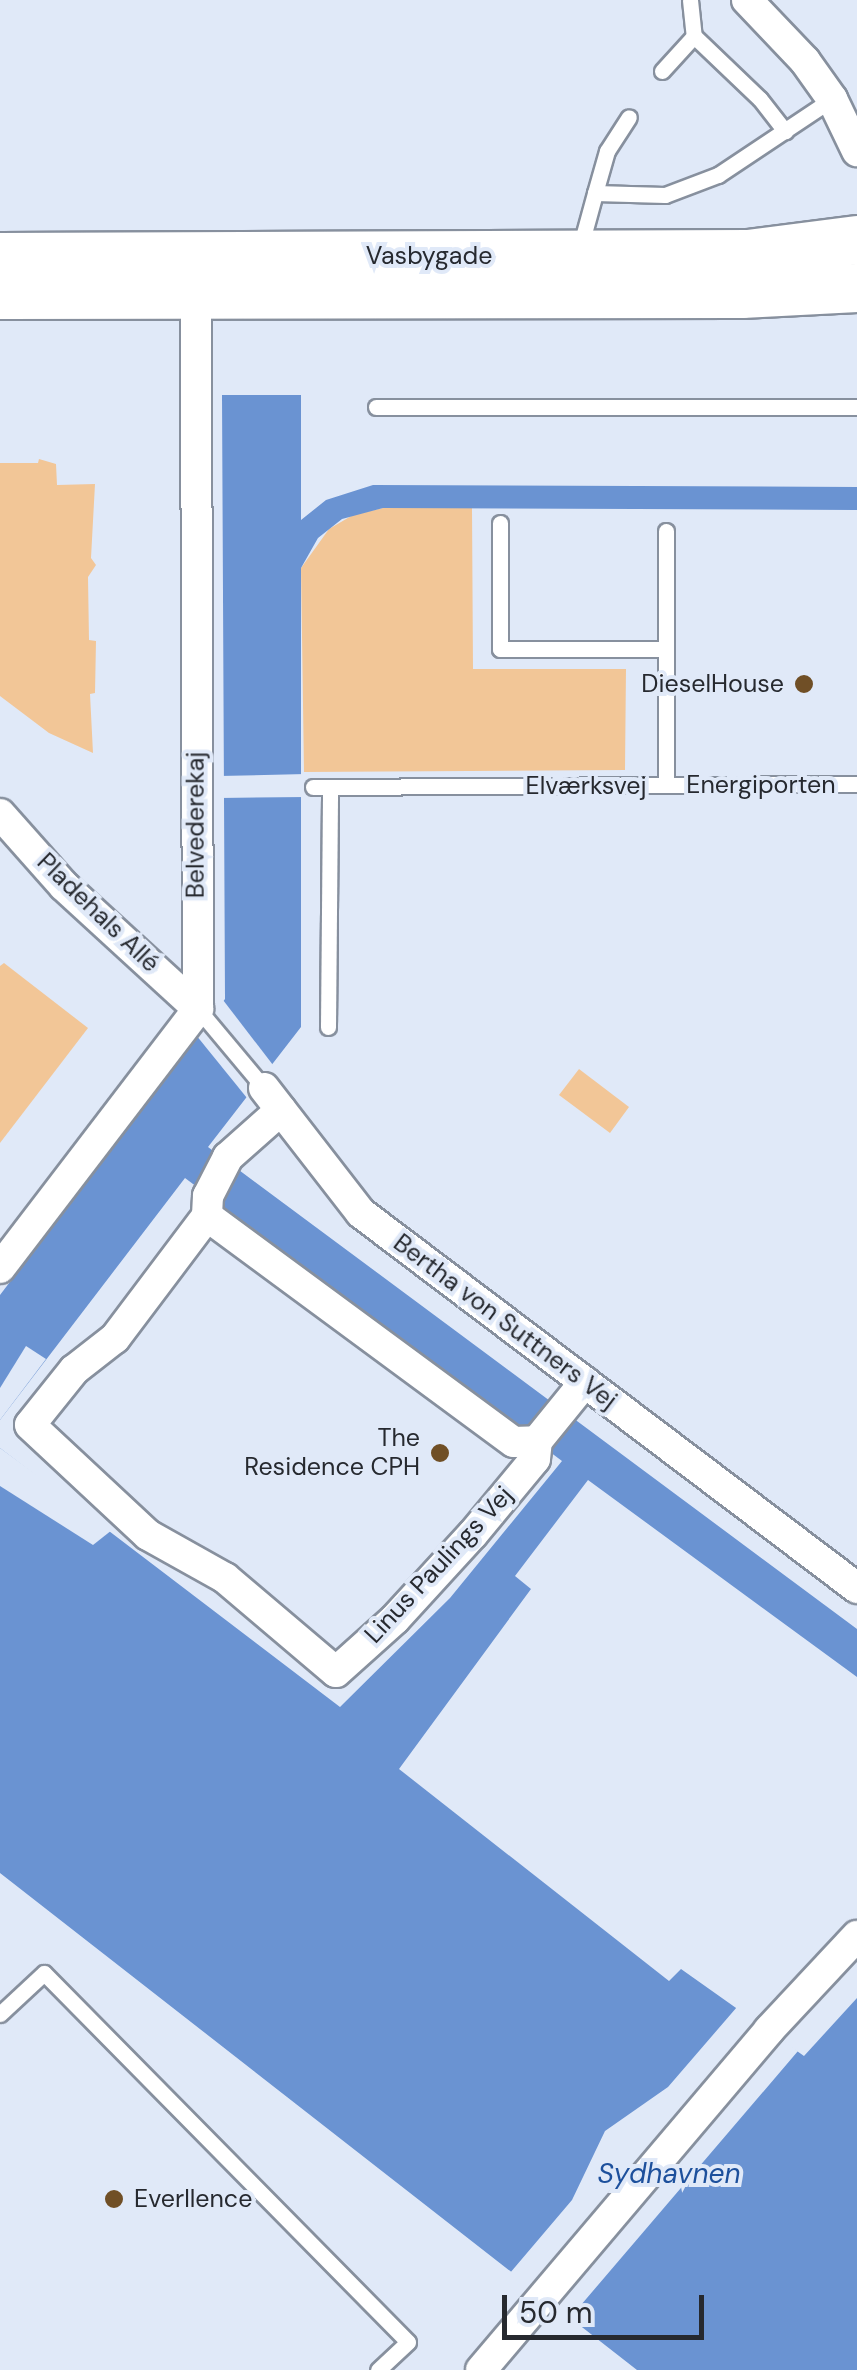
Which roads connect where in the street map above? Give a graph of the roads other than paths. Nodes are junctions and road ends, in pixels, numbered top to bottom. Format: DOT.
graph roads {
  1 [pos="690,0"];
  2 [pos="747,0"];
  3 [pos="694,36"];
  4 [pos="662,71"];
  5 [pos="832,99"];
  6 [pos="628,117"];
  7 [pos="785,131"];
  8 [pos="857,152"];
  9 [pos="596,193"];
  10 [pos="857,240"];
  11 [pos="578,255"];
  12 [pos="0,258"];
  13 [pos="857,288"];
  14 [pos="0,295"];
  15 [pos="196,305"];
  16 [pos="376,407"];
  17 [pos="857,407"];
  18 [pos="500,523"];
  19 [pos="666,531"];
  20 [pos="666,649"];
  21 [pos="857,784"];
  22 [pos="666,785"];
  23 [pos="4,827"];
  24 [pos="198,1008"];
  25 [pos="328,1028"];
  26 [pos="273,1099"];
  27 [pos="208,1206"];
  28 [pos="0,1268"];
  29 [pos="585,1382"];
  30 [pos="538,1441"];
  31 [pos="857,1588"];
  32 [pos="857,1936"];
  33 [pos="0,2014"];
  34 [pos="378,2370"];
  35 [pos="481,2370"];
  1 -- 3 [label="lane"];
  2 -- 5 [label="street"];
  3 -- 4 [label="lane"];
  3 -- 7 [label="lane"];
  5 -- 7 [label="lane"];
  5 -- 8 [label="street"];
  6 -- 9 [label="lane"];
  7 -- 9 [label="lane"];
  9 -- 11 [label="lane"];
  10 -- 11 [label="main road, Vasbygade"];
  11 -- 12 [label="main road, Vasbygade"];
  13 -- 15 [label="main road, Vasbygade"];
  14 -- 15 [label="main road, Vasbygade"];
  15 -- 24 [label="street, Belvederekaj"];
  16 -- 17 [label="lane"];
  18 -- 20 [label="lane"];
  19 -- 20 [label="lane, Elværksvej"];
  20 -- 22 [label="lane, Elværksvej"];
  21 -- 22 [label="lane, Energiporten"];
  22 -- 25 [label="lane, Elværksvej"];
  23 -- 24 [label="street, Pladehals Allé"];
  24 -- 26 [label="lane, Bertha von Suttners Vej"];
  24 -- 28 [label="street"];
  26 -- 27 [label="street, Linus Paulings Vej"];
  26 -- 29 [label="street, Bertha von Suttners Vej"];
  27 -- 30 [label="street"];
  27 -- 30 [label="street, Linus Paulings Vej"];
  29 -- 30 [label="street, Linus Paulings Vej"];
  29 -- 31 [label="street, Bertha von Suttners Vej"];
  32 -- 35 [label="street"];
  33 -- 34 [label="lane"];
}
